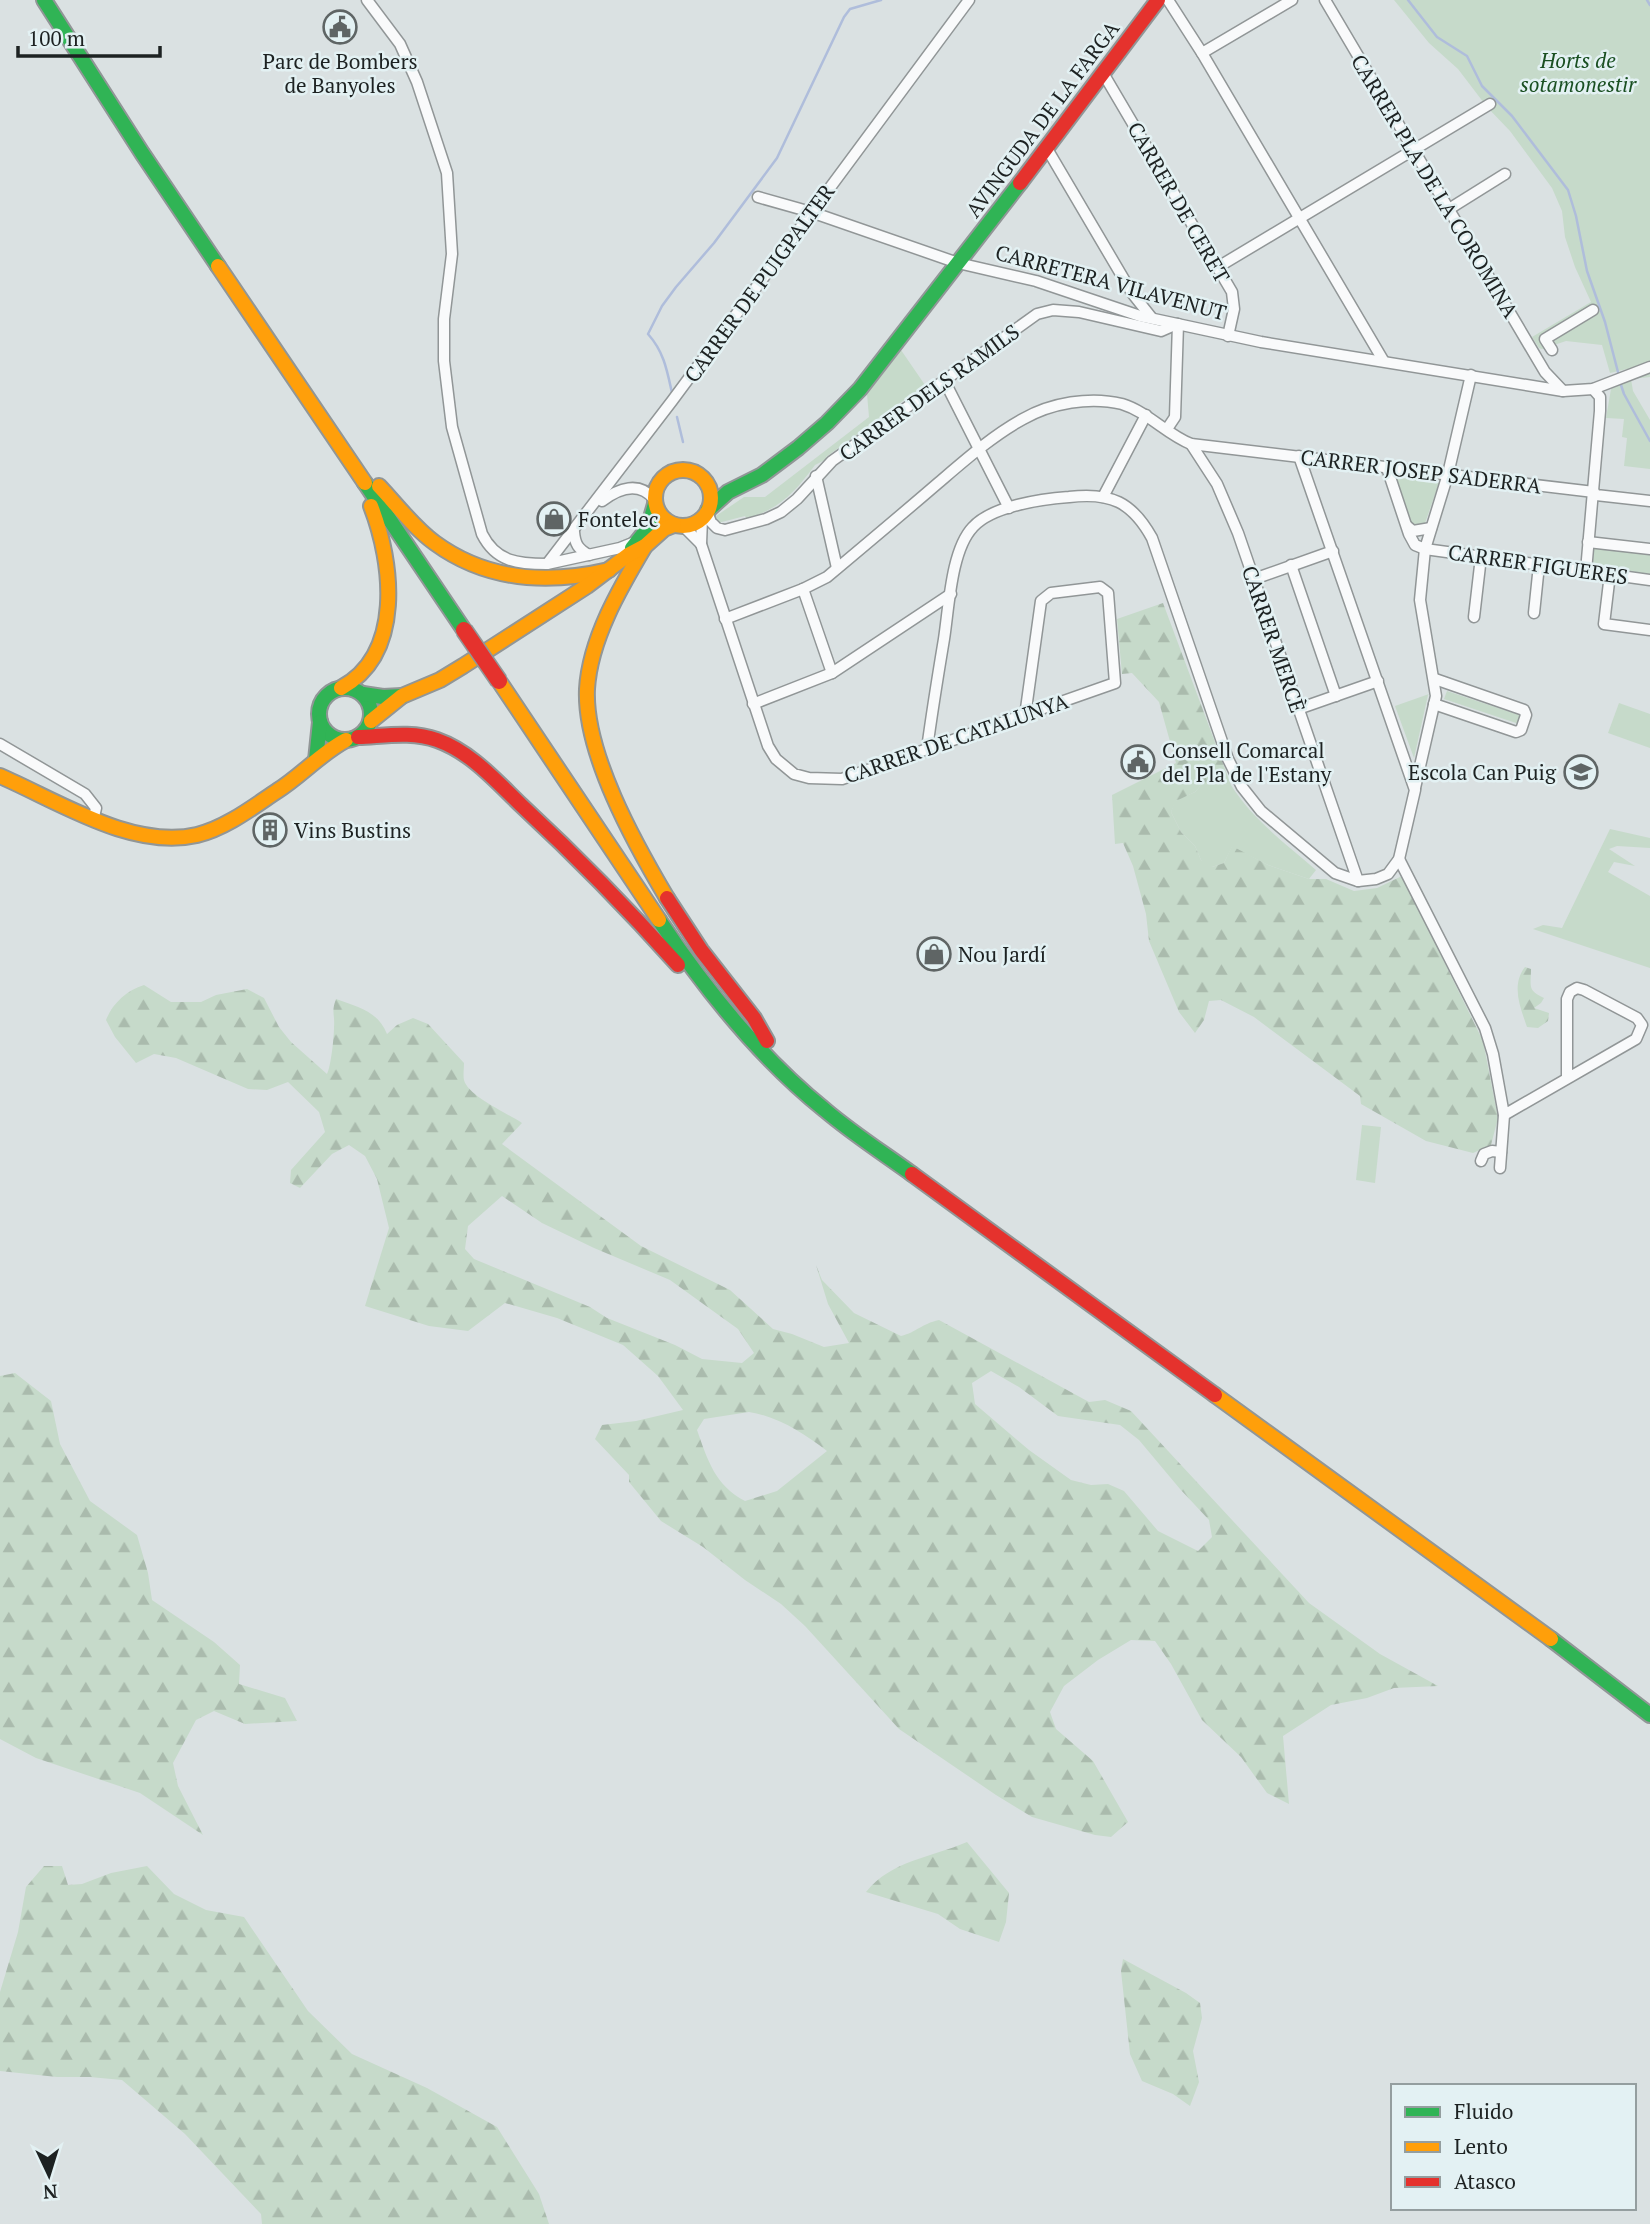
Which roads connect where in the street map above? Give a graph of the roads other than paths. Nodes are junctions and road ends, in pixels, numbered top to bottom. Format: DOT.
graph roads {
  1 [pos="44,0"];
  2 [pos="53,0"];
  3 [pos="367,0"];
  4 [pos="969,0"];
  5 [pos="1158,0"];
  6 [pos="1168,0"];
  7 [pos="1292,0"];
  8 [pos="1325,0"];
  9 [pos="1202,53"];
  10 [pos="1103,73"];
  11 [pos="1490,104"];
  12 [pos="1046,147"];
  13 [pos="1414,150"];
  14 [pos="1505,174"];
  15 [pos="758,197"];
  16 [pos="1449,209"];
  17 [pos="811,212"];
  18 [pos="1299,218"];
  19 [pos="958,263"];
  20 [pos="1217,267"];
  21 [pos="1132,293"];
  22 [pos="1116,307"];
  23 [pos="1593,310"];
  24 [pos="1152,317"];
  25 [pos="1178,324"];
  26 [pos="1228,336"];
  27 [pos="1552,350"];
  28 [pos="1383,360"];
  29 [pos="1650,367"];
  30 [pos="1545,372"];
  31 [pos="1471,375"];
  32 [pos="944,380"];
  33 [pos="1535,387"];
  34 [pos="1593,389"];
  35 [pos="1563,391"];
  36 [pos="1146,415"];
  37 [pos="1167,429"];
  38 [pos="1191,444"];
  39 [pos="980,448"];
  40 [pos="1299,456"];
  41 [pos="348,459"];
  42 [pos="1387,468"];
  43 [pos="1448,474"];
  44 [pos="816,477"];
  45 [pos="704,479"];
  46 [pos="379,486"];
  47 [pos="733,488"];
  48 [pos="1594,492"];
  49 [pos="1103,497"];
  50 [pos="654,501"];
  51 [pos="1650,501"];
  52 [pos="593,507"];
  53 [pos="1009,508"];
  54 [pos="706,514"];
  55 [pos="679,526"];
  56 [pos="1431,528"];
  57 [pos="1408,530"];
  58 [pos="574,532"];
  59 [pos="1588,542"];
  60 [pos="701,544"];
  61 [pos="637,547"];
  62 [pos="1425,549"];
  63 [pos="1650,549"];
  64 [pos="1333,551"];
  65 [pos="589,555"];
  66 [pos="1481,557"];
  67 [pos="547,564"];
  68 [pos="1291,565"];
  69 [pos="1539,565"];
  70 [pos="837,568"];
  71 [pos="609,570"];
  72 [pos="1586,571"];
  73 [pos="1422,572"];
  74 [pos="1610,574"];
  75 [pos="1254,579"];
  76 [pos="1650,580"];
  77 [pos="803,589"];
  78 [pos="951,594"];
  79 [pos="1534,612"];
  80 [pos="1474,617"];
  81 [pos="725,619"];
  82 [pos="467,628"];
  83 [pos="1650,630"];
  84 [pos="832,673"];
  85 [pos="1434,678"];
  86 [pos="1378,681"];
  87 [pos="341,688"];
  88 [pos="363,694"];
  89 [pos="402,696"];
  90 [pos="1336,696"];
  91 [pos="753,704"];
  92 [pos="1434,704"];
  93 [pos="1298,709"];
  94 [pos="1025,716"];
  95 [pos="371,721"];
  96 [pos="320,723"];
  97 [pos="352,739"];
  98 [pos="0,744"];
  99 [pos="927,749"];
  100 [pos="316,760"];
  101 [pos="0,776"];
  102 [pos="1415,790"];
  103 [pos="94,817"];
  104 [pos="1399,859"];
  105 [pos="1358,881"];
  106 [pos="762,1044"];
  107 [pos="1567,1078"];
  108 [pos="1504,1115"];
  109 [pos="1501,1152"];
  110 [pos="1481,1161"];
  111 [pos="1500,1168"];
  112 [pos="1650,1700"];
  113 [pos="1650,1715"];
  1 -- 41 [label="main road"];
  2 -- 46 [label="main road"];
  3 -- 67 [label="street"];
  4 -- 17 [label="street, CARRER DE PUIGPALTER"];
  5 -- 10 [label="main road, AVINGUDA DE LA FARGA"];
  6 -- 9 [label="street"];
  7 -- 9 [label="street"];
  8 -- 13 [label="street, CARRER PLA DE LA COROMINA"];
  9 -- 18 [label="street"];
  10 -- 12 [label="main road, AVINGUDA DE LA FARGA"];
  10 -- 20 [label="street, CARRER DE CERET"];
  11 -- 13 [label="street"];
  12 -- 19 [label="main road, AVINGUDA DE LA FARGA"];
  12 -- 21 [label="street"];
  13 -- 16 [label="street, CARRER PLA DE LA COROMINA"];
  13 -- 18 [label="street"];
  14 -- 16 [label="street"];
  15 -- 17 [label="street, CARRETERA VILAVENUT"];
  16 -- 30 [label="street, CARRER PLA DE LA COROMINA"];
  17 -- 19 [label="street, CARRETERA VILAVENUT"];
  17 -- 52 [label="street, CARRER DE PUIGPALTER"];
  18 -- 20 [label="street"];
  18 -- 28 [label="street"];
  19 -- 22 [label="street, CARRETERA VILAVENUT"];
  19 -- 47 [label="main road"];
  20 -- 26 [label="street, CARRER DE CERET"];
  21 -- 22 [label="street"];
  21 -- 24 [label="street"];
  22 -- 24 [label="street, CARRETERA VILAVENUT"];
  23 -- 27 [label="street"];
  24 -- 25 [label="street, CARRETERA VILAVENUT"];
  25 -- 26 [label="street, CARRETERA VILAVENUT"];
  25 -- 32 [label="street, CARRER DELS RAMILS"];
  25 -- 37 [label="street"];
  26 -- 28 [label="street, CARRETERA VILAVENUT"];
  28 -- 31 [label="street, CARRETERA VILAVENUT"];
  29 -- 34 [label="street, CARRETERA VILAVENUT"];
  30 -- 33 [label="street"];
  30 -- 35 [label="street, CARRER PLA DE LA COROMINA"];
  31 -- 33 [label="street, CARRETERA VILAVENUT"];
  31 -- 43 [label="street"];
  32 -- 39 [label="street"];
  32 -- 44 [label="street, CARRER DELS RAMILS"];
  33 -- 35 [label="street, CARRETERA VILAVENUT"];
  34 -- 35 [label="street, CARRETERA VILAVENUT"];
  34 -- 48 [label="street"];
  36 -- 37 [label="street"];
  36 -- 39 [label="street"];
  36 -- 49 [label="street"];
  37 -- 38 [label="street"];
  38 -- 40 [label="street, CARRER JOSEP SADERRA"];
  38 -- 75 [label="street, CARRER MERCÈ"];
  39 -- 53 [label="street"];
  39 -- 70 [label="street"];
  40 -- 42 [label="street, CARRER JOSEP SADERRA"];
  40 -- 64 [label="street"];
  41 -- 82 [label="main road"];
  41 -- 87 [label="main road"];
  42 -- 43 [label="street, CARRER JOSEP SADERRA"];
  42 -- 57 [label="street"];
  43 -- 48 [label="street, CARRER JOSEP SADERRA"];
  43 -- 56 [label="street"];
  44 -- 54 [label="street, CARRER DELS RAMILS"];
  44 -- 70 [label="street"];
  45 -- 47 [label="main road"];
  45 -- 50 [label="main road"];
  45 -- 54 [label="main road"];
  46 -- 71 [label="main road"];
  46 -- 82 [label="main road"];
  47 -- 54 [label="main road"];
  48 -- 51 [label="street, CARRER JOSEP SADERRA"];
  48 -- 59 [label="street"];
  49 -- 53 [label="street"];
  49 -- 105 [label="street"];
  50 -- 52 [label="street"];
  50 -- 55 [label="main road"];
  50 -- 61 [label="main road"];
  52 -- 58 [label="street, CARRER DE PUIGPALTER"];
  53 -- 78 [label="street"];
  54 -- 55 [label="main road"];
  54 -- 60 [label="street, CARRER DE CATALUNYA"];
  55 -- 60 [label="street, CARRER DE CATALUNYA"];
  55 -- 61 [label="main road"];
  56 -- 57 [label="street"];
  56 -- 62 [label="street"];
  57 -- 62 [label="street"];
  57 -- 73 [label="street"];
  58 -- 65 [label="street"];
  58 -- 67 [label="street, CARRER DE PUIGPALTER"];
  59 -- 63 [label="street"];
  59 -- 72 [label="street"];
  60 -- 81 [label="street, CARRER DE CATALUNYA"];
  61 -- 65 [label="street"];
  61 -- 71 [label="main road"];
  61 -- 106 [label="main road"];
  62 -- 66 [label="street, CARRER FIGUERES"];
  62 -- 73 [label="street"];
  64 -- 68 [label="street"];
  64 -- 86 [label="street"];
  65 -- 67 [label="street"];
  66 -- 69 [label="street, CARRER FIGUERES"];
  66 -- 80 [label="street"];
  68 -- 75 [label="street"];
  68 -- 90 [label="street"];
  69 -- 72 [label="street, CARRER FIGUERES"];
  69 -- 79 [label="street"];
  70 -- 77 [label="street"];
  71 -- 89 [label="main road"];
  72 -- 74 [label="street, CARRER FIGUERES"];
  73 -- 85 [label="street"];
  74 -- 76 [label="street, CARRER FIGUERES"];
  74 -- 83 [label="street"];
  75 -- 93 [label="street, CARRER MERCÈ"];
  77 -- 81 [label="street"];
  77 -- 84 [label="street"];
  78 -- 84 [label="street"];
  78 -- 99 [label="street"];
  81 -- 91 [label="street, CARRER DE CATALUNYA"];
  82 -- 106 [label="main road"];
  84 -- 91 [label="street"];
  85 -- 92 [label="street"];
  85 -- 92 [label="street"];
  86 -- 90 [label="street"];
  86 -- 102 [label="street"];
  87 -- 88 [label="main road"];
  87 -- 96 [label="main road"];
  88 -- 89 [label="main road"];
  88 -- 95 [label="main road"];
  89 -- 95 [label="main road"];
  90 -- 93 [label="street"];
  91 -- 99 [label="street, CARRER DE CATALUNYA"];
  92 -- 102 [label="street"];
  93 -- 105 [label="street, CARRER MERCÈ"];
  94 -- 94 [label="street, CARRER DE CATALUNYA"];
  94 -- 99 [label="street, CARRER DE CATALUNYA"];
  95 -- 97 [label="main road"];
  96 -- 97 [label="main road"];
  96 -- 100 [label="main road"];
  97 -- 100 [label="main road"];
  97 -- 106 [label="main road"];
  98 -- 103 [label="street"];
  100 -- 103 [label="main road"];
  101 -- 103 [label="main road"];
  102 -- 104 [label="street"];
  104 -- 105 [label="street"];
  104 -- 108 [label="street"];
  106 -- 112 [label="main road"];
  106 -- 113 [label="main road"];
  107 -- 107 [label="street"];
  107 -- 108 [label="street"];
  108 -- 109 [label="street"];
  109 -- 110 [label="street"];
  109 -- 111 [label="street"];
}
